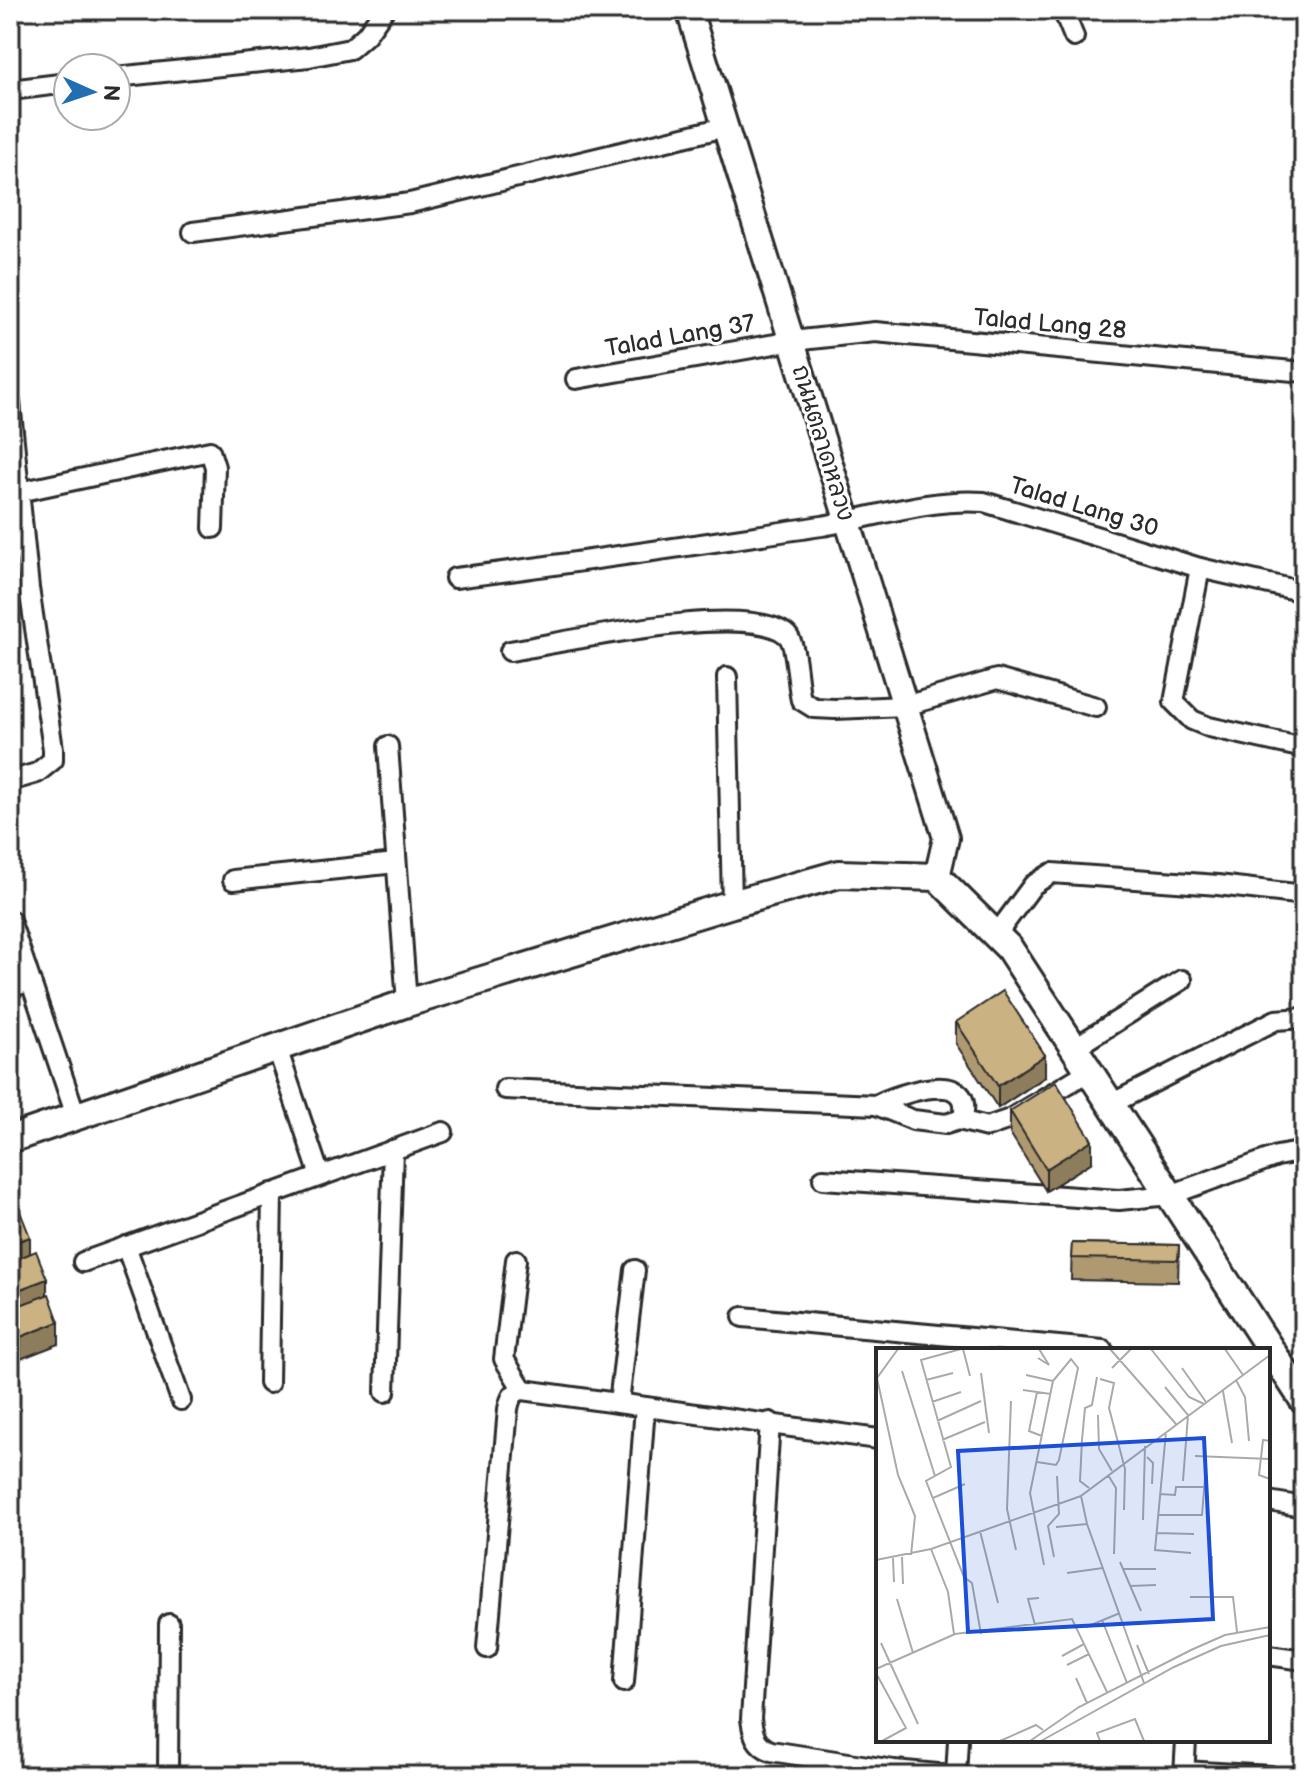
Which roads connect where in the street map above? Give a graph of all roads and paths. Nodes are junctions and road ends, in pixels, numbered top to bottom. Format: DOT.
graph roads {
  1 [pos="384,10"];
  2 [pos="689,10"];
  3 [pos="1063,10"];
  4 [pos="1074,37"];
  5 [pos="132,75"];
  6 [pos="52,85"];
  7 [pos="10,90"];
  8 [pos="725,127"];
  9 [pos="193,232"];
  10 [pos="792,341"];
  11 [pos="1304,372"];
  12 [pos="576,379"];
  13 [pos="10,402"];
  14 [pos="19,492"];
  15 [pos="848,522"];
  16 [pos="213,528"];
  17 [pos="1200,568"];
  18 [pos="455,578"];
  19 [pos="1304,592"];
  20 [pos="510,651"];
  21 [pos="727,677"];
  22 [pos="905,706"];
  23 [pos="1096,707"];
  24 [pos="388,746"];
  25 [pos="1304,748"];
  26 [pos="10,781"];
  27 [pos="396,863"];
  28 [pos="937,877"];
  29 [pos="233,880"];
  30 [pos="1304,895"];
  31 [pos="732,904"];
  32 [pos="10,920"];
  33 [pos="996,935"];
  34 [pos="1182,980"];
  35 [pos="30,981"];
  36 [pos="10,988"];
  37 [pos="407,1003"];
  38 [pos="1304,1018"];
  39 [pos="277,1048"];
  40 [pos="1074,1048"];
  41 [pos="1089,1071"];
  42 [pos="505,1089"];
  43 [pos="1111,1104"];
  44 [pos="876,1105"];
  45 [pos="76,1116"];
  46 [pos="959,1120"];
  47 [pos="443,1132"];
  48 [pos="10,1139"];
  49 [pos="393,1150"];
  50 [pos="1304,1151"];
  51 [pos="320,1176"];
  52 [pos="823,1179"];
  53 [pos="272,1193"];
  54 [pos="1170,1195"];
  55 [pos="126,1246"];
  56 [pos="516,1260"];
  57 [pos="83,1262"];
  58 [pos="635,1270"];
  59 [pos="743,1317"];
  60 [pos="1079,1348"];
  61 [pos="1284,1368"];
  62 [pos="269,1383"];
  63 [pos="523,1390"];
  64 [pos="385,1392"];
  65 [pos="181,1400"];
  66 [pos="1304,1401"];
  67 [pos="619,1403"];
  68 [pos="645,1407"];
  69 [pos="770,1422"];
  70 [pos="876,1439"];
  71 [pos="1270,1501"];
  72 [pos="1304,1507"];
  73 [pos="169,1624"];
  74 [pos="487,1648"];
  75 [pos="1270,1655"];
  76 [pos="1304,1660"];
  77 [pos="624,1682"];
  78 [pos="958,1742"];
  79 [pos="1186,1742"];
  80 [pos="1184,1774"];
  81 [pos="168,1776"];
  82 [pos="958,1776"];
  83 [pos="1270,1776"];
  1 -- 5 [label="street"];
  2 -- 8 [label="street, ถนนตลาดหลวง"];
  3 -- 4 [label="street"];
  6 -- 7 [label="street"];
  8 -- 9 [label="street"];
  8 -- 10 [label="street, ถนนตลาดหลวง"];
  10 -- 11 [label="street, Talad Lang 28"];
  10 -- 12 [label="street, Talad Lang 37"];
  10 -- 15 [label="street, ถนนตลาดหลวง"];
  13 -- 14 [label="street"];
  14 -- 16 [label="street"];
  14 -- 26 [label="street"];
  15 -- 17 [label="street, Talad Lang 30"];
  15 -- 18 [label="street, Talad Lang 30"];
  15 -- 22 [label="street, ถนนตลาดหลวง"];
  17 -- 19 [label="street, Talad Lang 30"];
  17 -- 25 [label="street"];
  20 -- 22 [label="street"];
  21 -- 31 [label="street"];
  22 -- 23 [label="street"];
  22 -- 28 [label="street, ถนนตลาดหลวง"];
  24 -- 27 [label="street"];
  27 -- 29 [label="street"];
  27 -- 37 [label="street"];
  28 -- 31 [label="main road"];
  28 -- 33 [label="main road"];
  30 -- 33 [label="street"];
  31 -- 37 [label="main road"];
  32 -- 35 [label="street"];
  33 -- 40 [label="main road"];
  34 -- 40 [label="street"];
  35 -- 36 [label="street"];
  35 -- 45 [label="street"];
  37 -- 39 [label="main road"];
  38 -- 43 [label="street"];
  39 -- 45 [label="main road"];
  39 -- 51 [label="street"];
  40 -- 41 [label="main road"];
  41 -- 43 [label="main road"];
  41 -- 46 [label="street"];
  42 -- 44 [label="street"];
  43 -- 54 [label="main road"];
  44 -- 46 [label="street"];
  44 -- 46 [label="street"];
  45 -- 48 [label="main road"];
  47 -- 49 [label="street"];
  49 -- 51 [label="street"];
  49 -- 64 [label="street"];
  50 -- 54 [label="street"];
  51 -- 53 [label="street"];
  52 -- 54 [label="street"];
  53 -- 55 [label="street"];
  53 -- 62 [label="street"];
  54 -- 61 [label="main road"];
  55 -- 57 [label="street"];
  55 -- 65 [label="street"];
  56 -- 63 [label="street"];
  58 -- 67 [label="street"];
  59 -- 60 [label="street"];
  61 -- 66 [label="main road"];
  63 -- 67 [label="street"];
  63 -- 74 [label="street"];
  67 -- 68 [label="street"];
  68 -- 69 [label="street"];
  68 -- 77 [label="street"];
  69 -- 70 [label="street"];
  69 -- 82 [label="street"];
  71 -- 72 [label="street"];
  73 -- 81 [label="street"];
  75 -- 76 [label="street"];
  78 -- 82 [label="street"];
  79 -- 80 [label="street"];
  80 -- 83 [label="street"];
}
